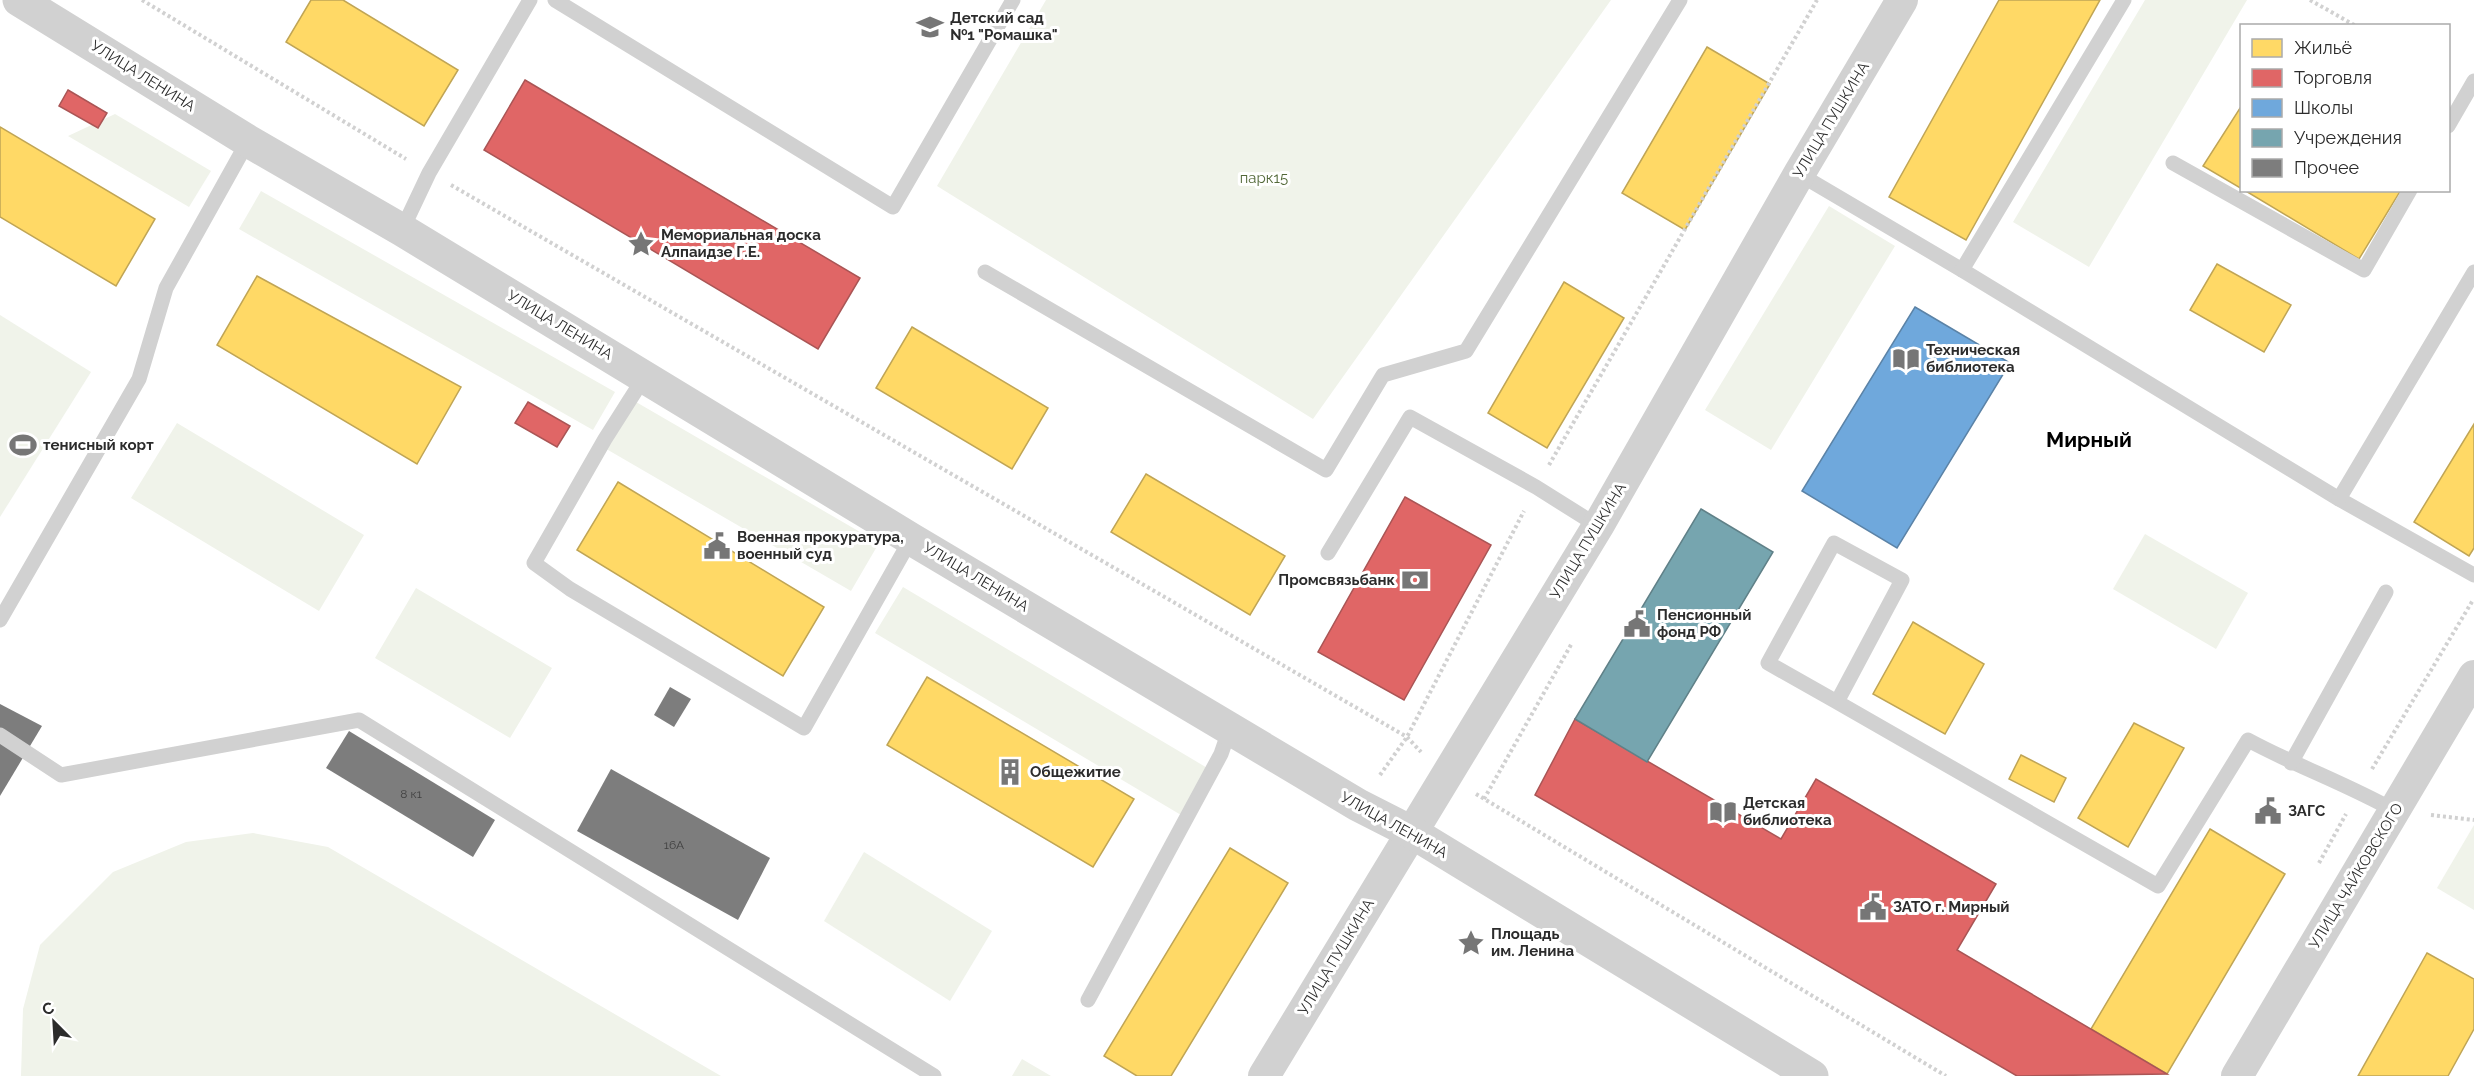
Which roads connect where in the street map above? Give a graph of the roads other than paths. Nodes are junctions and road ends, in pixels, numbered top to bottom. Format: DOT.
graph roads {
  1 [pos="19,0"];
  2 [pos="530,0"];
  3 [pos="555,0"];
  4 [pos="1014,0"];
  5 [pos="1680,0"];
  6 [pos="1902,0"];
  7 [pos="2124,0"];
  8 [pos="2474,81"];
  9 [pos="2450,123"];
  10 [pos="249,141"];
  11 [pos="2173,163"];
  12 [pos="1799,174"];
  13 [pos="2409,192"];
  14 [pos="402,230"];
  15 [pos="1962,270"];
  16 [pos="985,272"];
  17 [pos="2474,273"];
  18 [pos="645,376"];
  19 [pos="2339,499"];
  20 [pos="1598,525"];
  21 [pos="911,539"];
  22 [pos="1328,553"];
  23 [pos="2474,575"];
  24 [pos="2386,592"];
  25 [pos="0,620"];
  26 [pos="2474,676"];
  27 [pos="1837,702"];
  28 [pos="1230,728"];
  29 [pos="0,735"];
  30 [pos="2291,763"];
  31 [pos="2395,811"];
  32 [pos="1413,833"];
  33 [pos="1088,1000"];
  34 [pos="934,1076"];
  35 [pos="1264,1076"];
  36 [pos="1812,1076"];
  37 [pos="2237,1076"];
  1 -- 10 [label="street, УЛИЦА ЛЕНИНА"];
  2 -- 14 [label="lane"];
  3 -- 4 [label="lane"];
  5 -- 16 [label="lane"];
  6 -- 12 [label="street, УЛИЦА ПУШКИНА"];
  7 -- 15 [label="lane"];
  8 -- 9 [label="lane"];
  10 -- 14 [label="street, УЛИЦА ЛЕНИНА"];
  10 -- 25 [label="lane"];
  11 -- 13 [label="lane"];
  12 -- 15 [label="lane"];
  12 -- 20 [label="street, УЛИЦА ПУШКИНА"];
  14 -- 18 [label="street, УЛИЦА ЛЕНИНА"];
  15 -- 19 [label="lane"];
  17 -- 19 [label="lane"];
  18 -- 21 [label="street, УЛИЦА ЛЕНИНА"];
  18 -- 21 [label="lane"];
  19 -- 23 [label="lane"];
  20 -- 22 [label="lane"];
  20 -- 32 [label="street, УЛИЦА ПУШКИНА"];
  21 -- 28 [label="street, УЛИЦА ЛЕНИНА"];
  24 -- 30 [label="lane"];
  26 -- 31 [label="street, УЛИЦА ЧАЙКОВСКОГО"];
  27 -- 27 [label="lane"];
  27 -- 30 [label="lane"];
  28 -- 32 [label="street, УЛИЦА ЛЕНИНА"];
  28 -- 33 [label="lane"];
  29 -- 34 [label="lane"];
  30 -- 31 [label="lane"];
  31 -- 37 [label="street, УЛИЦА ЧАЙКОВСКОГО"];
  32 -- 35 [label="street, УЛИЦА ПУШКИНА"];
  32 -- 36 [label="street, УЛИЦА ЛЕНИНА"];
}
